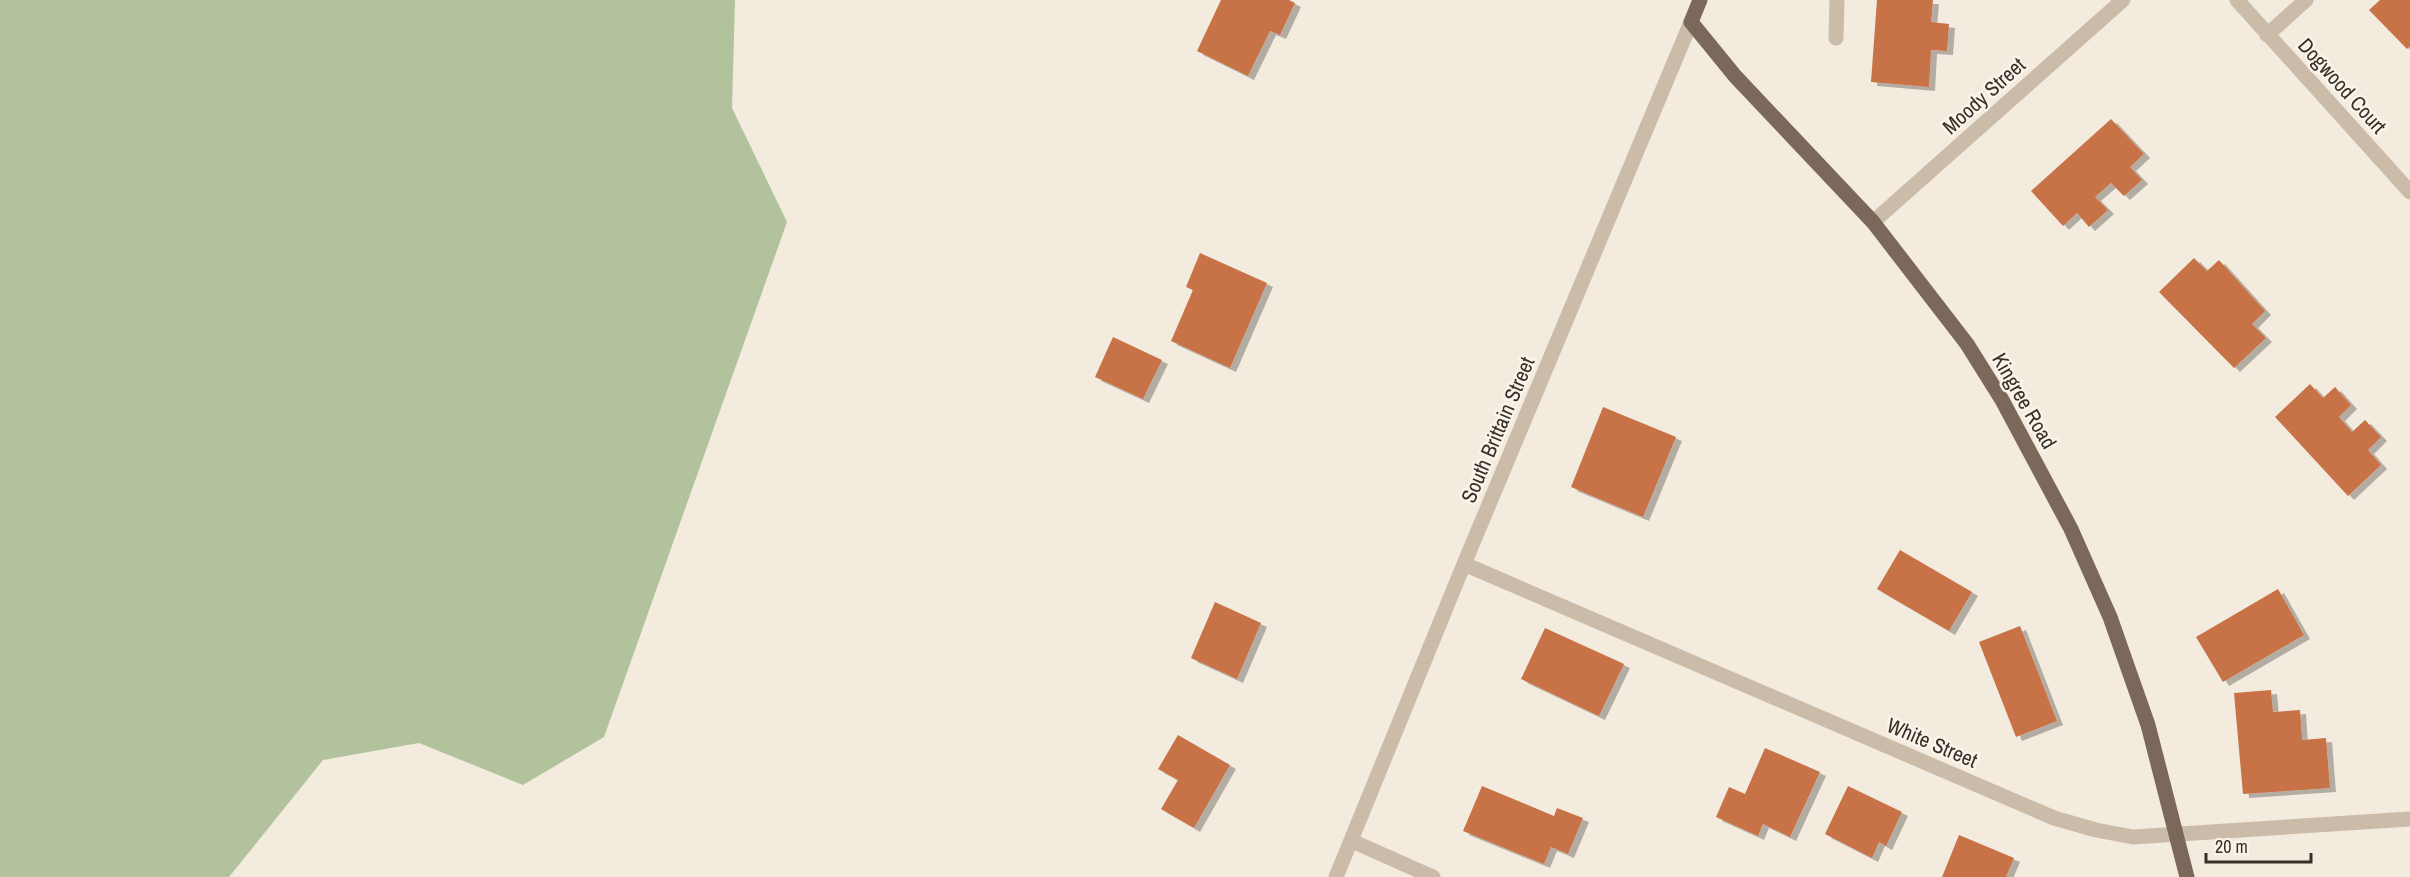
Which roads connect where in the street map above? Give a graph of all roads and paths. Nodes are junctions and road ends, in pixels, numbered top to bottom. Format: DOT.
graph roads {
  1 [pos="1700,0"];
  2 [pos="1837,0"];
  3 [pos="2123,0"];
  4 [pos="2237,0"];
  5 [pos="2306,0"];
  6 [pos="1691,22"];
  7 [pos="2268,35"];
  8 [pos="1836,38"];
  9 [pos="2410,192"];
  10 [pos="1873,222"];
  11 [pos="1464,564"];
  12 [pos="2410,819"];
  13 [pos="2178,836"];
  14 [pos="1352,841"];
  15 [pos="1336,877"];
  16 [pos="1434,877"];
  17 [pos="2187,877"];
  1 -- 6 [label="main road, South Brittain Street"];
  2 -- 8 [label="street"];
  3 -- 10 [label="street, Moody Street"];
  4 -- 7 [label="street, Dogwood Court"];
  5 -- 7 [label="street, Dogwood Court"];
  6 -- 10 [label="main road, Kingree Road"];
  6 -- 11 [label="street, South Brittain Street"];
  7 -- 9 [label="street, Dogwood Court"];
  10 -- 13 [label="main road, Kingree Road"];
  11 -- 13 [label="street, White Street"];
  11 -- 14 [label="street, South Brittain Street"];
  12 -- 13 [label="street, White Street"];
  13 -- 17 [label="main road, Kingree Road"];
  14 -- 15 [label="street, South Brittain Street"];
  14 -- 16 [label="street"];
}
